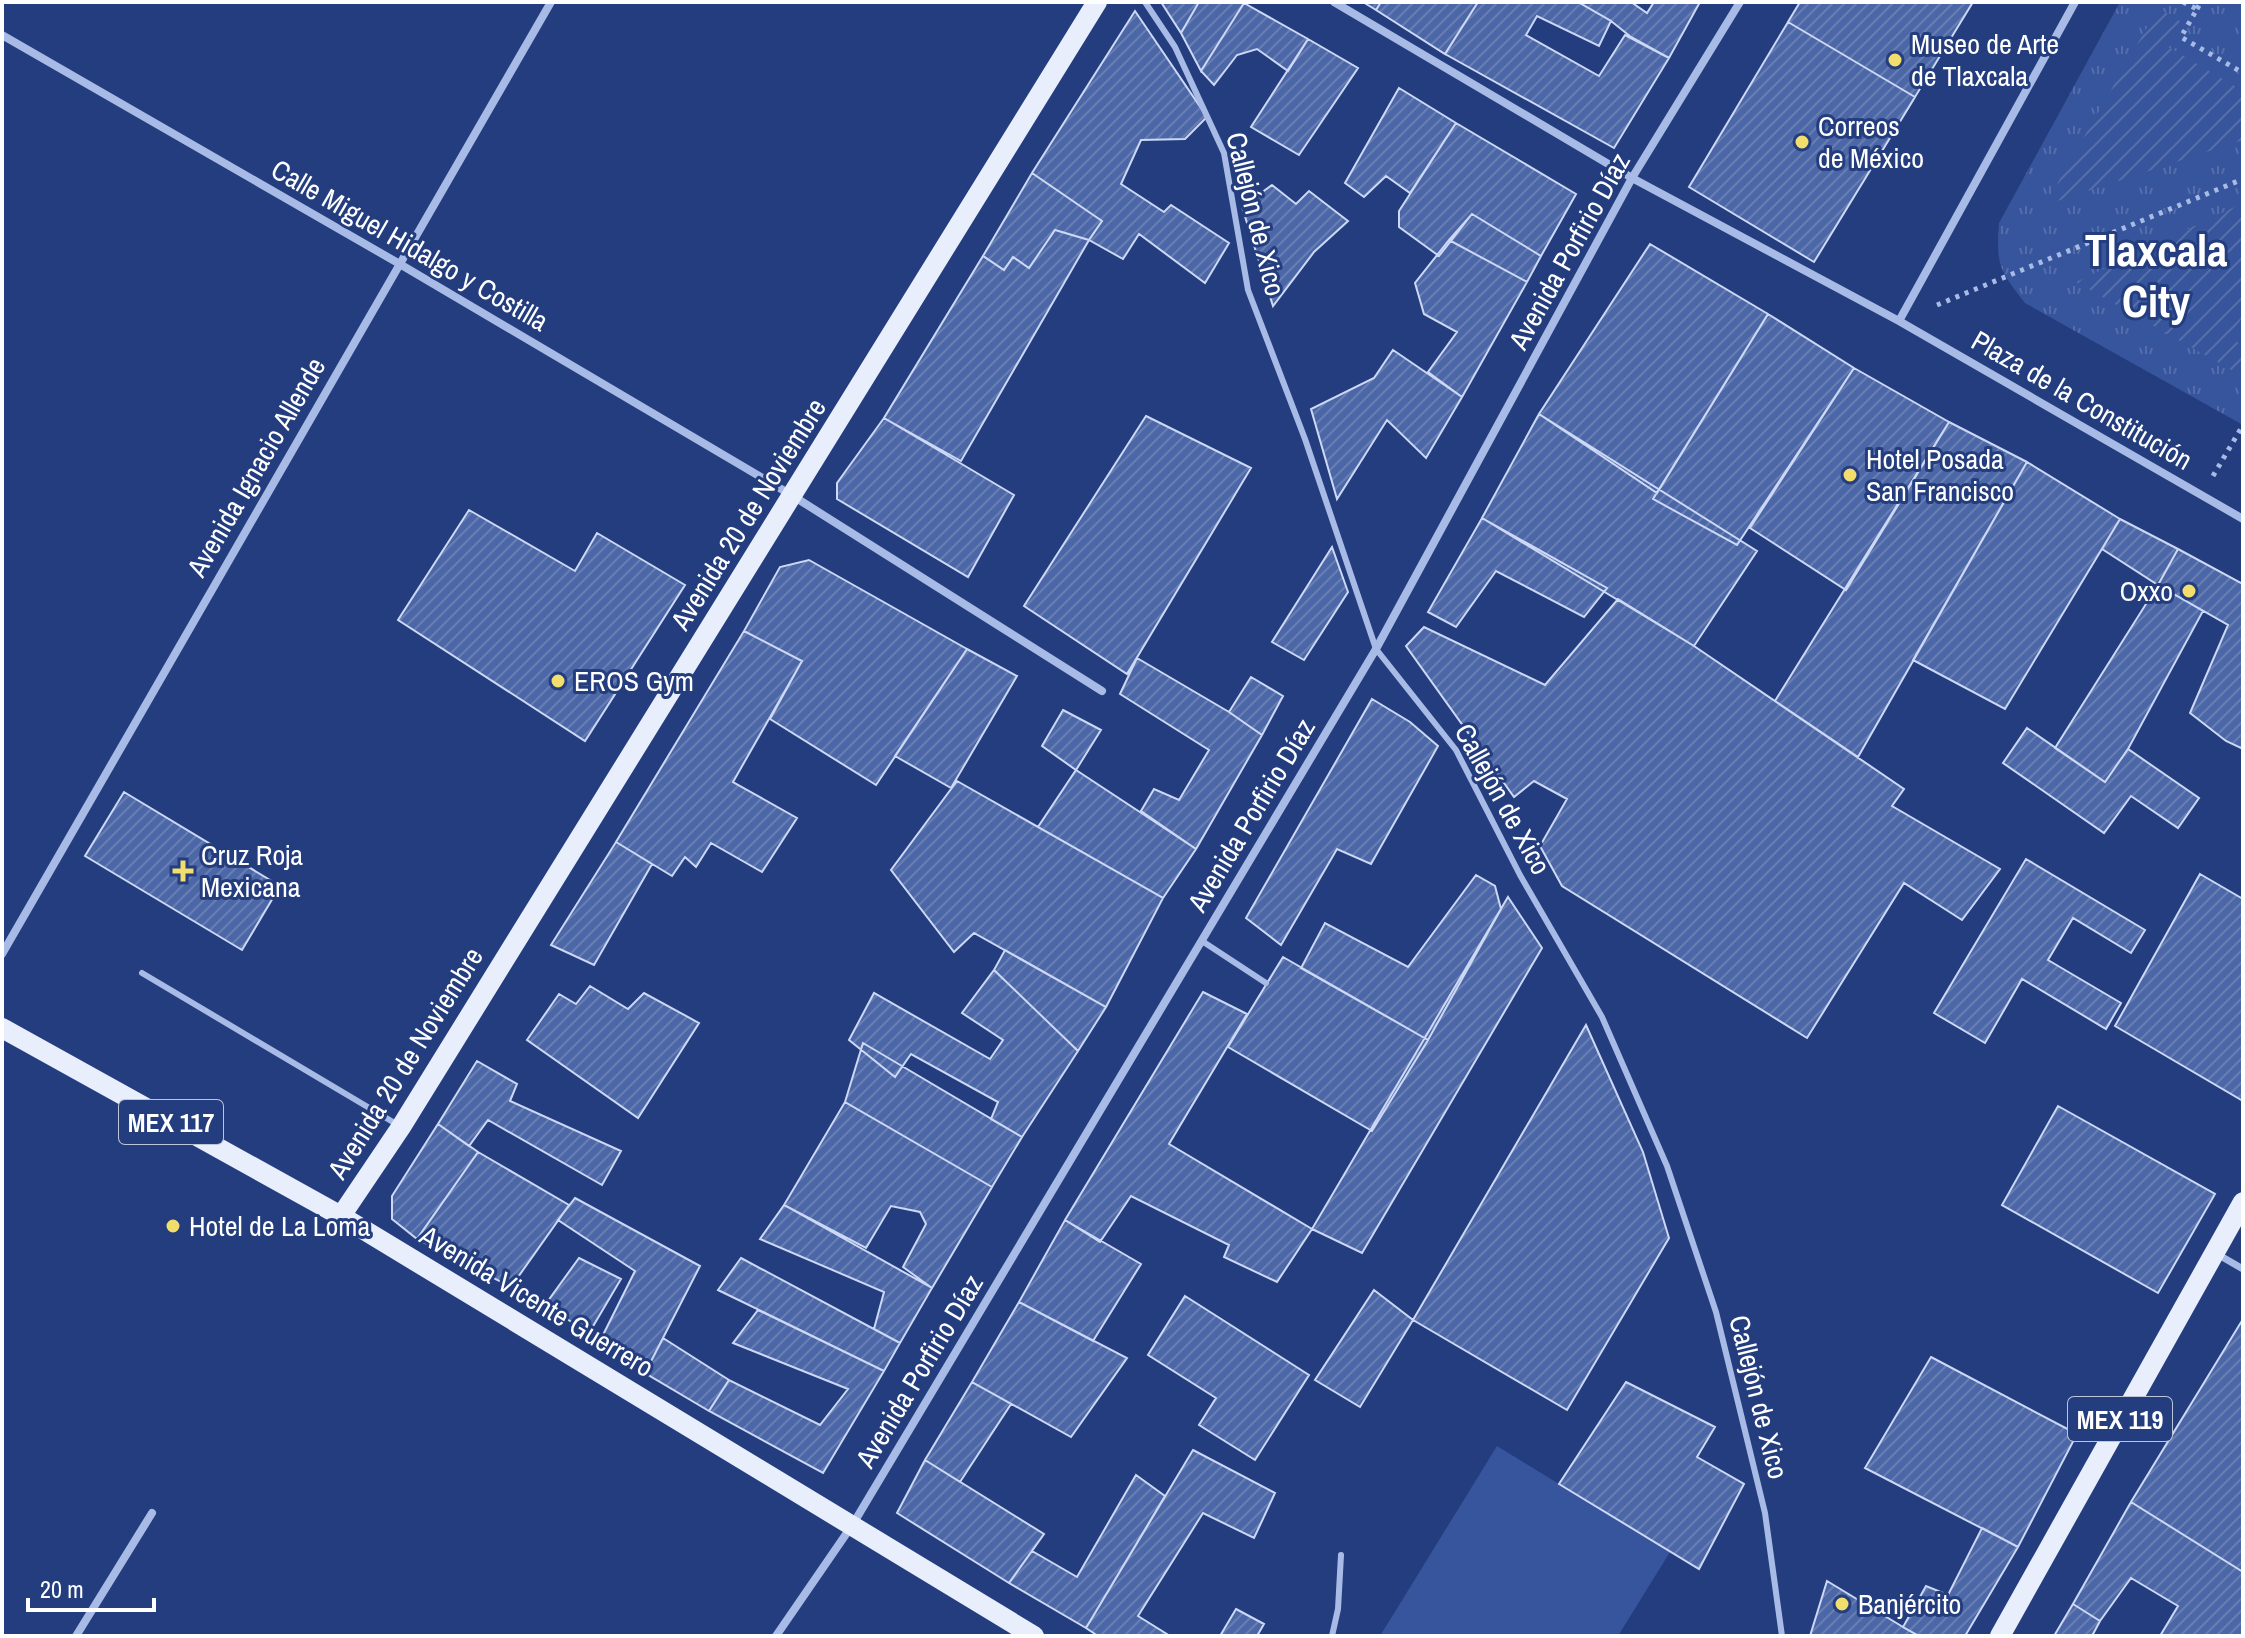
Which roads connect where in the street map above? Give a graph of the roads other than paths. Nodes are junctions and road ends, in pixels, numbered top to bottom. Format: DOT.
graph roads {
  1 [pos="551,2"];
  2 [pos="1097,2"];
  3 [pos="1145,2"];
  4 [pos="1334,2"];
  5 [pos="1740,2"];
  6 [pos="2075,2"];
  7 [pos="2,35"];
  8 [pos="1632,178"];
  9 [pos="398,263"];
  10 [pos="1899,321"];
  11 [pos="793,496"];
  12 [pos="2243,519"];
  13 [pos="1376,649"];
  14 [pos="1102,691"];
  15 [pos="1202,941"];
  16 [pos="2,954"];
  17 [pos="142,973"];
  18 [pos="1266,983"];
  19 [pos="2,1028"];
  20 [pos="401,1127"];
  21 [pos="2243,1202"];
  22 [pos="341,1216"];
  23 [pos="2213,1252"];
  24 [pos="2243,1269"];
  25 [pos="152,1513"];
  26 [pos="853,1524"];
  27 [pos="1341,1555"];
  28 [pos="76,1636"];
  29 [pos="776,1636"];
  30 [pos="1034,1636"];
  31 [pos="1332,1636"];
  32 [pos="1782,1636"];
  33 [pos="2000,1636"];
  1 -- 9 [label="street, Avenida Ignacio Allende"];
  2 -- 11 [label="main road, Avenida 20 de Noviembre"];
  3 -- 13 [label="lane, Callejón de Xico"];
  4 -- 8 [label="street, Plaza de la Constitución"];
  5 -- 8 [label="street, Avenida Porfirio Díaz"];
  6 -- 10 [label="street"];
  7 -- 9 [label="street, Calle Miguel Hidalgo y Costilla"];
  8 -- 10 [label="street, Plaza de la Constitución"];
  8 -- 13 [label="street, Avenida Porfirio Díaz"];
  9 -- 11 [label="street, Calle Miguel Hidalgo y Costilla"];
  9 -- 16 [label="street, Avenida Ignacio Allende"];
  10 -- 12 [label="street, Plaza de la Constitución"];
  11 -- 14 [label="street, Calle Miguel Hidalgo y Costilla"];
  11 -- 20 [label="main road, Avenida 20 de Noviembre"];
  13 -- 15 [label="street, Avenida Porfirio Díaz"];
  13 -- 32 [label="lane, Callejón de Xico"];
  15 -- 18 [label="lane"];
  15 -- 26 [label="street, Avenida Porfirio Díaz"];
  17 -- 20 [label="lane"];
  19 -- 22 [label="main road, Avenida Vicente Guerrero / MEX 117"];
  20 -- 22 [label="main road, Avenida 20 de Noviembre"];
  21 -- 23 [label="main road, MEX 119"];
  22 -- 26 [label="main road, Avenida Vicente Guerrero"];
  23 -- 24 [label="street"];
  23 -- 33 [label="main road, MEX 119"];
  25 -- 28 [label="street"];
  26 -- 29 [label="street, Avenida Porfirio Díaz"];
  26 -- 30 [label="main road, Avenida Vicente Guerrero"];
  27 -- 31 [label="lane"];
}
